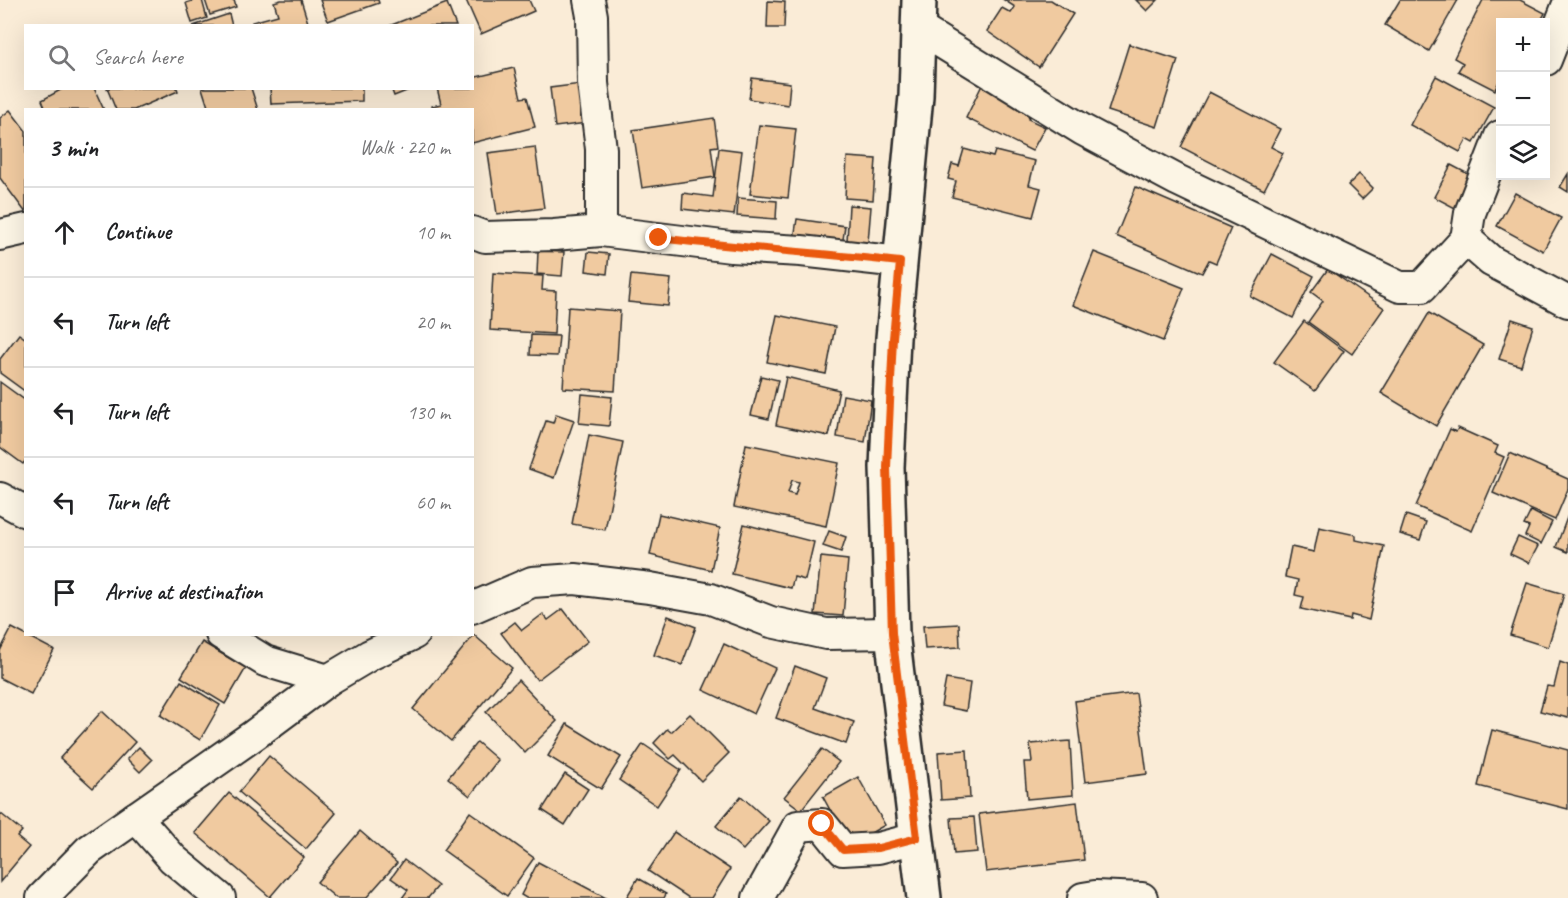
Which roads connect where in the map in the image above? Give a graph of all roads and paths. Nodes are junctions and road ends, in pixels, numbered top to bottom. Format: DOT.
graph roads {
  1 [pos="589,0"];
  2 [pos="1568,4"];
  3 [pos="919,14"];
  4 [pos="1554,59"];
  5 [pos="1496,146"];
  6 [pos="24,229"];
  7 [pos="601,231"];
  8 [pos="474,233"];
  9 [pos="0,235"];
  10 [pos="1466,239"];
  11 [pos="900,262"];
  12 [pos="1568,302"];
  13 [pos="474,607"];
  14 [pos="892,633"];
  15 [pos="224,636"];
  16 [pos="410,636"];
  17 [pos="328,680"];
  18 [pos="136,817"];
  19 [pos="917,838"];
  20 [pos="42,898"];
  21 [pos="220,898"];
  22 [pos="758,898"];
  23 [pos="924,898"];
  24 [pos="1083,898"];
  25 [pos="1142,898"];
  1 -- 7 [label="street"];
  2 -- 4 [label="street"];
  3 -- 10 [label="street"];
  3 -- 11 [label="street"];
  5 -- 10 [label="street"];
  6 -- 9 [label="street"];
  7 -- 8 [label="street"];
  7 -- 11 [label="street"];
  10 -- 12 [label="street"];
  11 -- 14 [label="street"];
  13 -- 14 [label="street"];
  14 -- 19 [label="street"];
  15 -- 17 [label="street"];
  16 -- 17 [label="street"];
  17 -- 18 [label="street"];
  18 -- 20 [label="street"];
  18 -- 21 [label="street"];
  19 -- 22 [label="street"];
  19 -- 23 [label="street"];
  24 -- 25 [label="street"];
}
